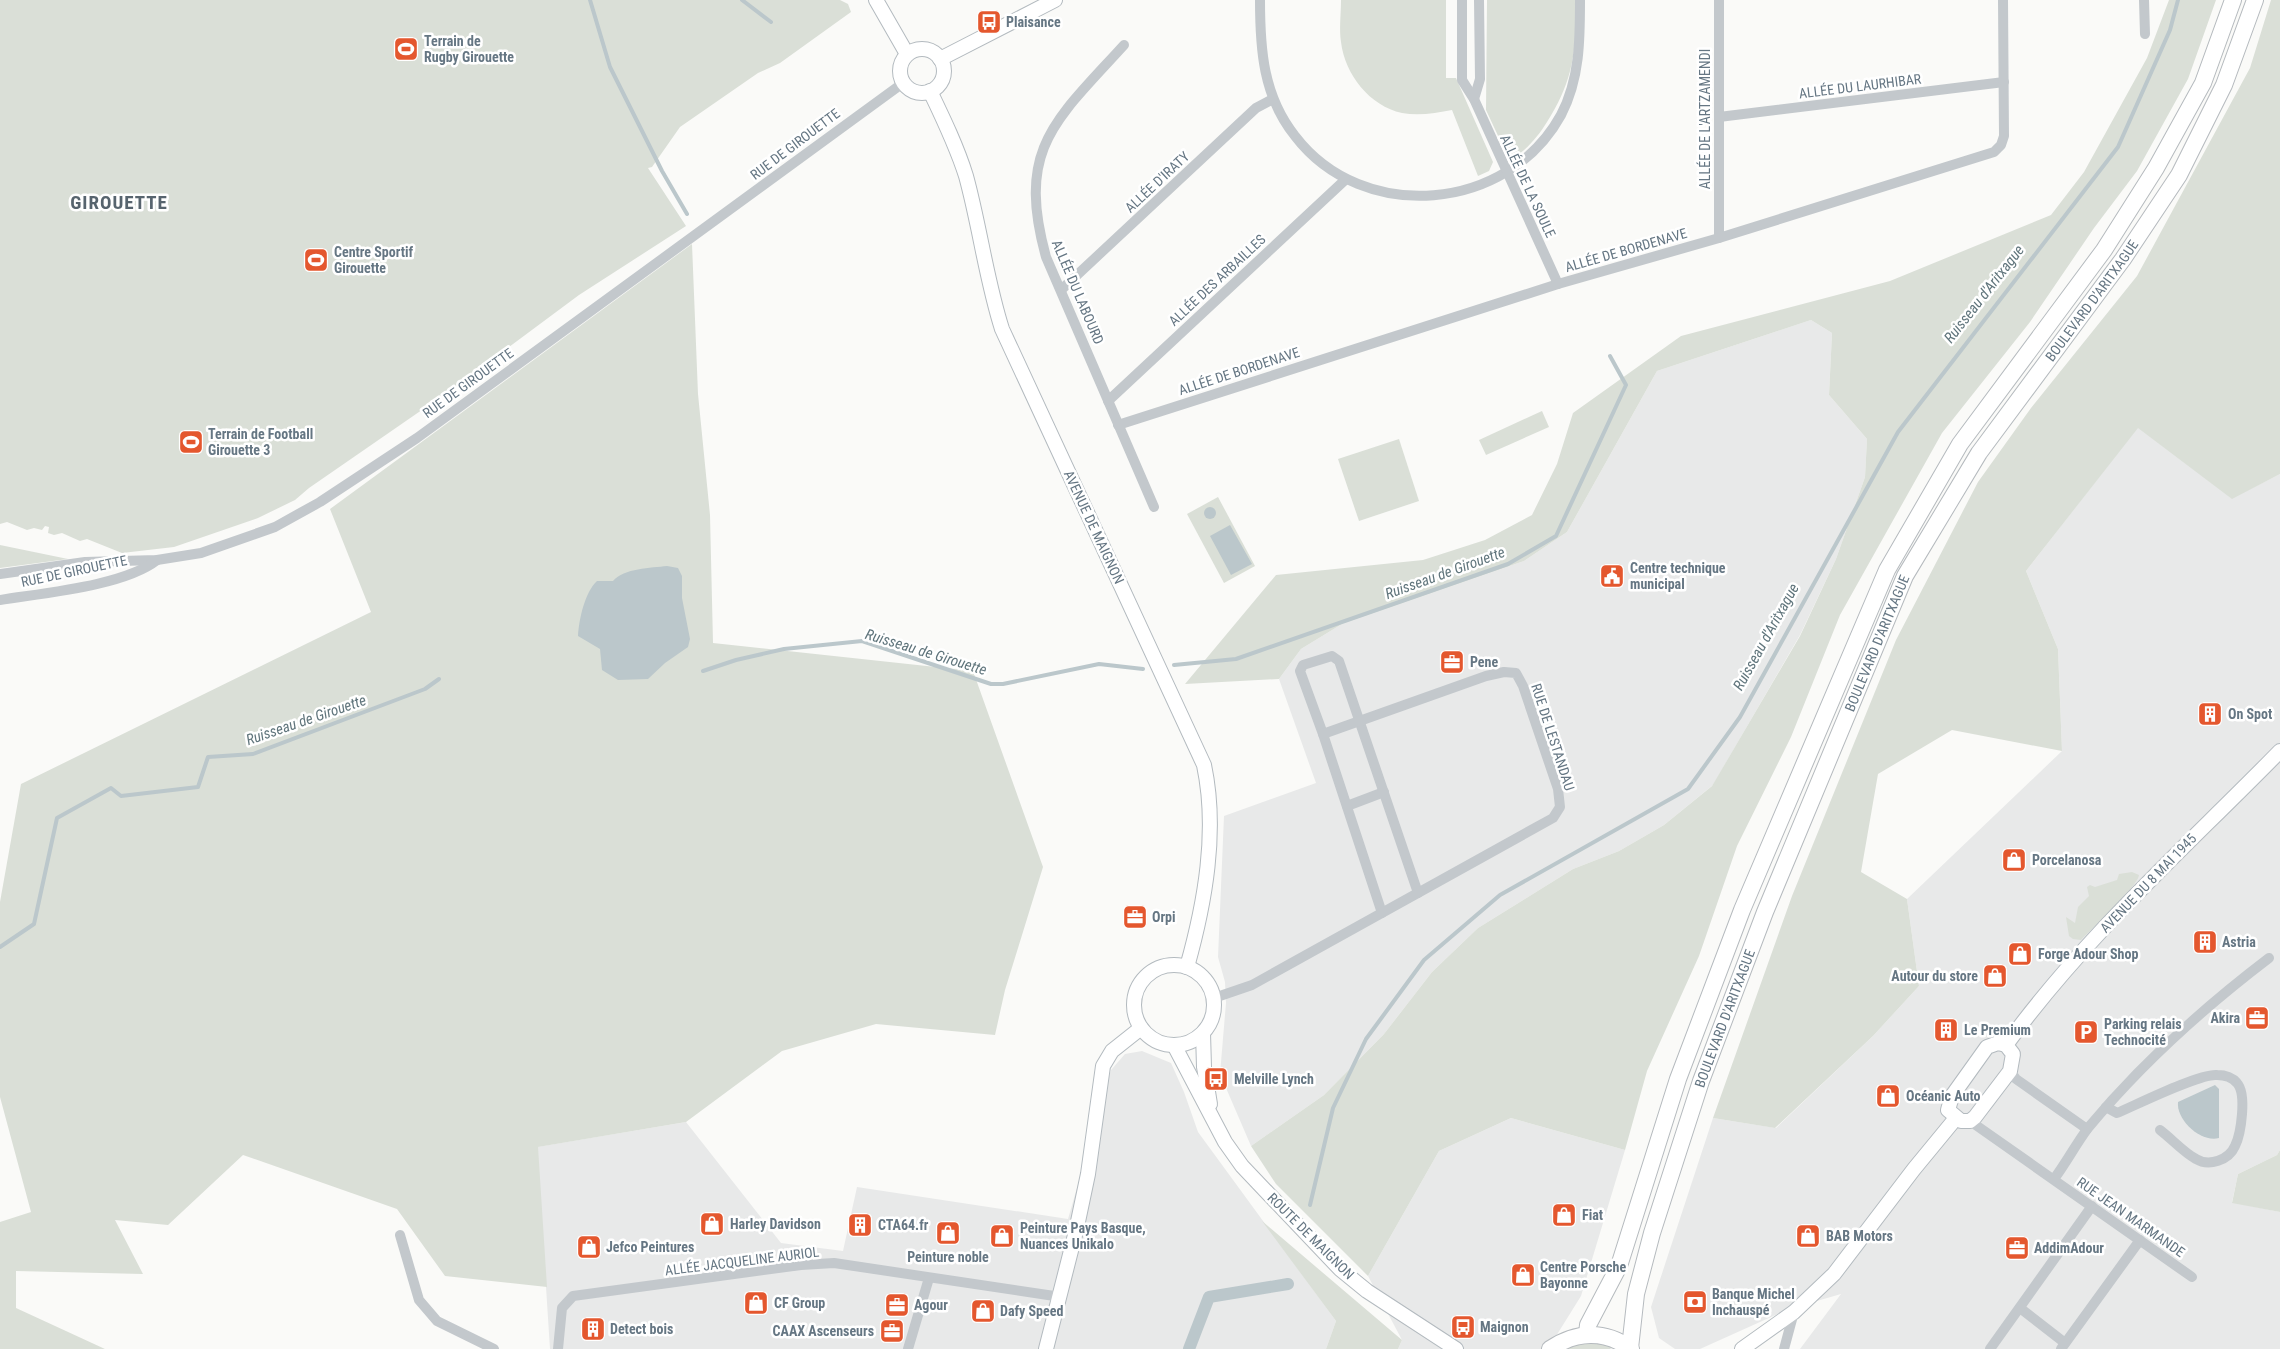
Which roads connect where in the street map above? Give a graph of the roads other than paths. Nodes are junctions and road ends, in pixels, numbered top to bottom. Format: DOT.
graph roads {
  1 [pos="876,0"];
  2 [pos="1055,0"];
  3 [pos="1260,0"];
  4 [pos="1462,0"];
  5 [pos="1479,0"];
  6 [pos="1580,0"];
  7 [pos="1719,0"];
  8 [pos="2003,0"];
  9 [pos="2144,0"];
  10 [pos="2233,0"];
  11 [pos="2254,0"];
  12 [pos="1037,4"];
  13 [pos="2145,34"];
  14 [pos="1124,45"];
  15 [pos="908,54"];
  16 [pos="940,59"];
  17 [pos="2004,82"];
  18 [pos="903,83"];
  19 [pos="930,91"];
  20 [pos="1273,99"];
  21 [pos="1474,99"];
  22 [pos="1719,117"];
  23 [pos="1506,171"];
  24 [pos="1345,180"];
  25 [pos="1719,238"];
  26 [pos="1558,284"];
  27 [pos="1062,289"];
  28 [pos="1108,400"];
  29 [pos="1118,424"];
  30 [pos="1154,507"];
  31 [pos="157,560"];
  32 [pos="0,574"];
  33 [pos="0,600"];
  34 [pos="1360,721"];
  35 [pos="1324,734"];
  36 [pos="2280,751"];
  37 [pos="1384,792"];
  38 [pos="1347,806"];
  39 [pos="1418,893"];
  40 [pos="1382,913"];
  41 [pos="2269,958"];
  42 [pos="1187,967"];
  43 [pos="1214,998"];
  44 [pos="1141,1028"];
  45 [pos="1203,1033"];
  46 [pos="1174,1045"];
  47 [pos="2006,1046"];
  48 [pos="2010,1071"];
  49 [pos="2106,1107"];
  50 [pos="1213,1117"];
  51 [pos="1956,1118"];
  52 [pos="1970,1121"];
  53 [pos="2088,1129"];
  54 [pos="2160,1130"];
  55 [pos="2054,1179"];
  56 [pos="2092,1206"];
  57 [pos="400,1235"];
  58 [pos="2140,1240"];
  59 [pos="2192,1276"];
  60 [pos="929,1278"];
  61 [pos="1061,1296"];
  62 [pos="2020,1308"];
  63 [pos="1794,1312"];
  64 [pos="1587,1334"];
  65 [pos="2063,1346"];
  66 [pos="1743,1347"];
  67 [pos="494,1349"];
  68 [pos="558,1349"];
  69 [pos="908,1349"];
  70 [pos="1046,1349"];
  71 [pos="1456,1349"];
  72 [pos="1550,1349"];
  73 [pos="1630,1349"];
  74 [pos="1784,1349"];
  75 [pos="1990,1349"];
  1 -- 15 [label="street"];
  2 -- 12 [label="street"];
  3 -- 20 [label="street"];
  4 -- 21 [label="street, ALLÉE DE LA SOULE"];
  5 -- 21 [label="street"];
  6 -- 23 [label="street"];
  7 -- 22 [label="street, ALLÉE DE L'ARTZAMENDI"];
  8 -- 17 [label="street, ALLÉE DE BORDENAVE"];
  9 -- 13 [label="street"];
  10 -- 64 [label="main road, BOULEVARD D'ARITXAGUE"];
  11 -- 73 [label="main road, BOULEVARD D'ARITXAGUE"];
  12 -- 16 [label="street"];
  14 -- 27 [label="street, ALLÉE DU LABOURD"];
  15 -- 16 [label="street"];
  15 -- 18 [label="street"];
  16 -- 19 [label="street"];
  17 -- 22 [label="street, ALLÉE DU LAURHIBAR"];
  17 -- 25 [label="street, ALLÉE DE BORDENAVE"];
  18 -- 19 [label="street"];
  18 -- 31 [label="street, RUE DE GIROUETTE"];
  19 -- 42 [label="street, AVENUE DE MAIGNON"];
  20 -- 24 [label="street"];
  20 -- 27 [label="street, ALLÉE D'IRATY"];
  21 -- 23 [label="street, ALLÉE DE LA SOULE"];
  22 -- 25 [label="street, ALLÉE DE L'ARTZAMENDI"];
  23 -- 24 [label="street"];
  23 -- 26 [label="street, ALLÉE DE LA SOULE"];
  24 -- 28 [label="street, ALLÉE DES ARBAILLES"];
  25 -- 26 [label="street, ALLÉE DE BORDENAVE"];
  26 -- 29 [label="street, ALLÉE DE BORDENAVE"];
  27 -- 28 [label="street, ALLÉE DU LABOURD"];
  28 -- 29 [label="street, ALLÉE DU LABOURD"];
  29 -- 30 [label="street, ALLÉE DU LABOURD"];
  31 -- 32 [label="street"];
  31 -- 33 [label="street, RUE DE GIROUETTE"];
  34 -- 35 [label="street, RUE DE LESTANDAU"];
  34 -- 35 [label="street"];
  34 -- 37 [label="street"];
  34 -- 39 [label="street, RUE DE LESTANDAU"];
  35 -- 38 [label="street"];
  36 -- 47 [label="street, AVENUE DU 8 MAI 1945"];
  37 -- 38 [label="street"];
  37 -- 39 [label="street"];
  38 -- 40 [label="street"];
  39 -- 40 [label="street, RUE DE LESTANDAU"];
  40 -- 43 [label="street, RUE DE LESTANDAU"];
  41 -- 49 [label="street, RUE JEAN MARMANDE"];
  42 -- 43 [label="street"];
  42 -- 44 [label="street"];
  43 -- 45 [label="street"];
  44 -- 46 [label="street"];
  44 -- 61 [label="street"];
  45 -- 46 [label="street"];
  45 -- 50 [label="street, ROUTE DE MAIGNON"];
  46 -- 50 [label="street, ROUTE DE MAIGNON"];
  47 -- 48 [label="street"];
  47 -- 51 [label="street"];
  48 -- 52 [label="street"];
  48 -- 53 [label="street"];
  49 -- 53 [label="street, RUE JEAN MARMANDE"];
  49 -- 54 [label="street"];
  50 -- 71 [label="street, ROUTE DE MAIGNON"];
  51 -- 52 [label="street"];
  51 -- 63 [label="street"];
  52 -- 55 [label="street, RUE JEAN MARMANDE"];
  53 -- 55 [label="street, RUE JEAN MARMANDE"];
  55 -- 56 [label="street, RUE JEAN MARMANDE"];
  56 -- 58 [label="street, RUE JEAN MARMANDE"];
  56 -- 62 [label="street"];
  57 -- 67 [label="street"];
  58 -- 59 [label="street, RUE JEAN MARMANDE"];
  58 -- 65 [label="street"];
  60 -- 61 [label="street, ALLÉE JACQUELINE AURIOL"];
  60 -- 68 [label="street, ALLÉE JACQUELINE AURIOL"];
  60 -- 69 [label="street"];
  61 -- 70 [label="street"];
  62 -- 65 [label="street"];
  62 -- 75 [label="street"];
  63 -- 66 [label="street"];
  63 -- 74 [label="street"];
  64 -- 72 [label="main road"];
  64 -- 73 [label="main road"];
}
